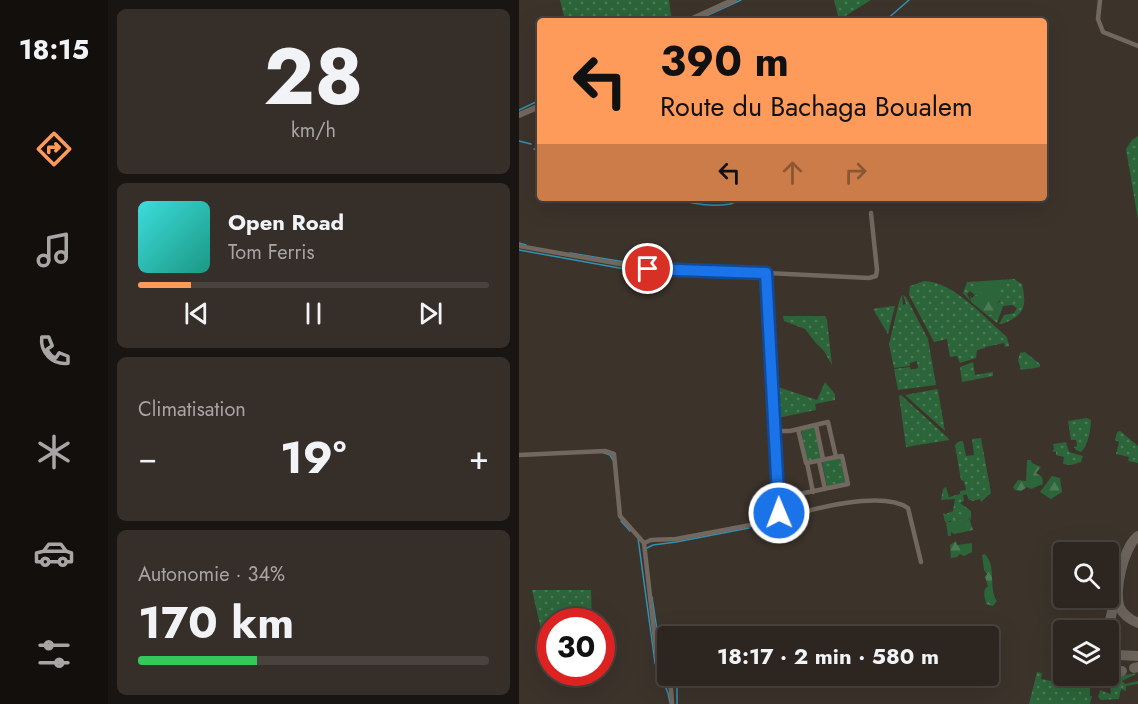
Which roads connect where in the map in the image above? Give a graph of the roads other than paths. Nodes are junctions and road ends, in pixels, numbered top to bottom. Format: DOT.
graph roads {
  1 [pos="734,0"];
  2 [pos="1100,0"];
  3 [pos="695,18"];
  4 [pos="1138,46"];
  5 [pos="537,107"];
  6 [pos="519,116"];
  7 [pos="871,213"];
  8 [pos="519,246"];
  9 [pos="766,273"];
  10 [pos="816,425"];
  11 [pos="798,429"];
  12 [pos="775,431"];
  13 [pos="519,455"];
  14 [pos="836,457"];
  15 [pos="821,460"];
  16 [pos="807,463"];
  17 [pos="825,489"];
  18 [pos="813,492"];
  19 [pos="780,498"];
  20 [pos="777,516"];
  21 [pos="644,543"];
  22 [pos="921,562"];
  23 [pos="672,704"];
  1 -- 3 [label="main road"];
  2 -- 4 [label="street"];
  5 -- 6 [label="main road"];
  7 -- 9 [label="street"];
  8 -- 9 [label="street"];
  9 -- 12 [label="street"];
  10 -- 11 [label="street"];
  10 -- 14 [label="street"];
  10 -- 15 [label="street"];
  11 -- 12 [label="street"];
  11 -- 16 [label="street"];
  12 -- 19 [label="street"];
  13 -- 21 [label="street"];
  14 -- 15 [label="street"];
  14 -- 17 [label="street"];
  15 -- 16 [label="street"];
  15 -- 17 [label="street"];
  16 -- 18 [label="street"];
  17 -- 18 [label="street"];
  18 -- 19 [label="street"];
  19 -- 20 [label="street"];
  20 -- 21 [label="street"];
  20 -- 22 [label="street"];
  21 -- 23 [label="street"];
}
